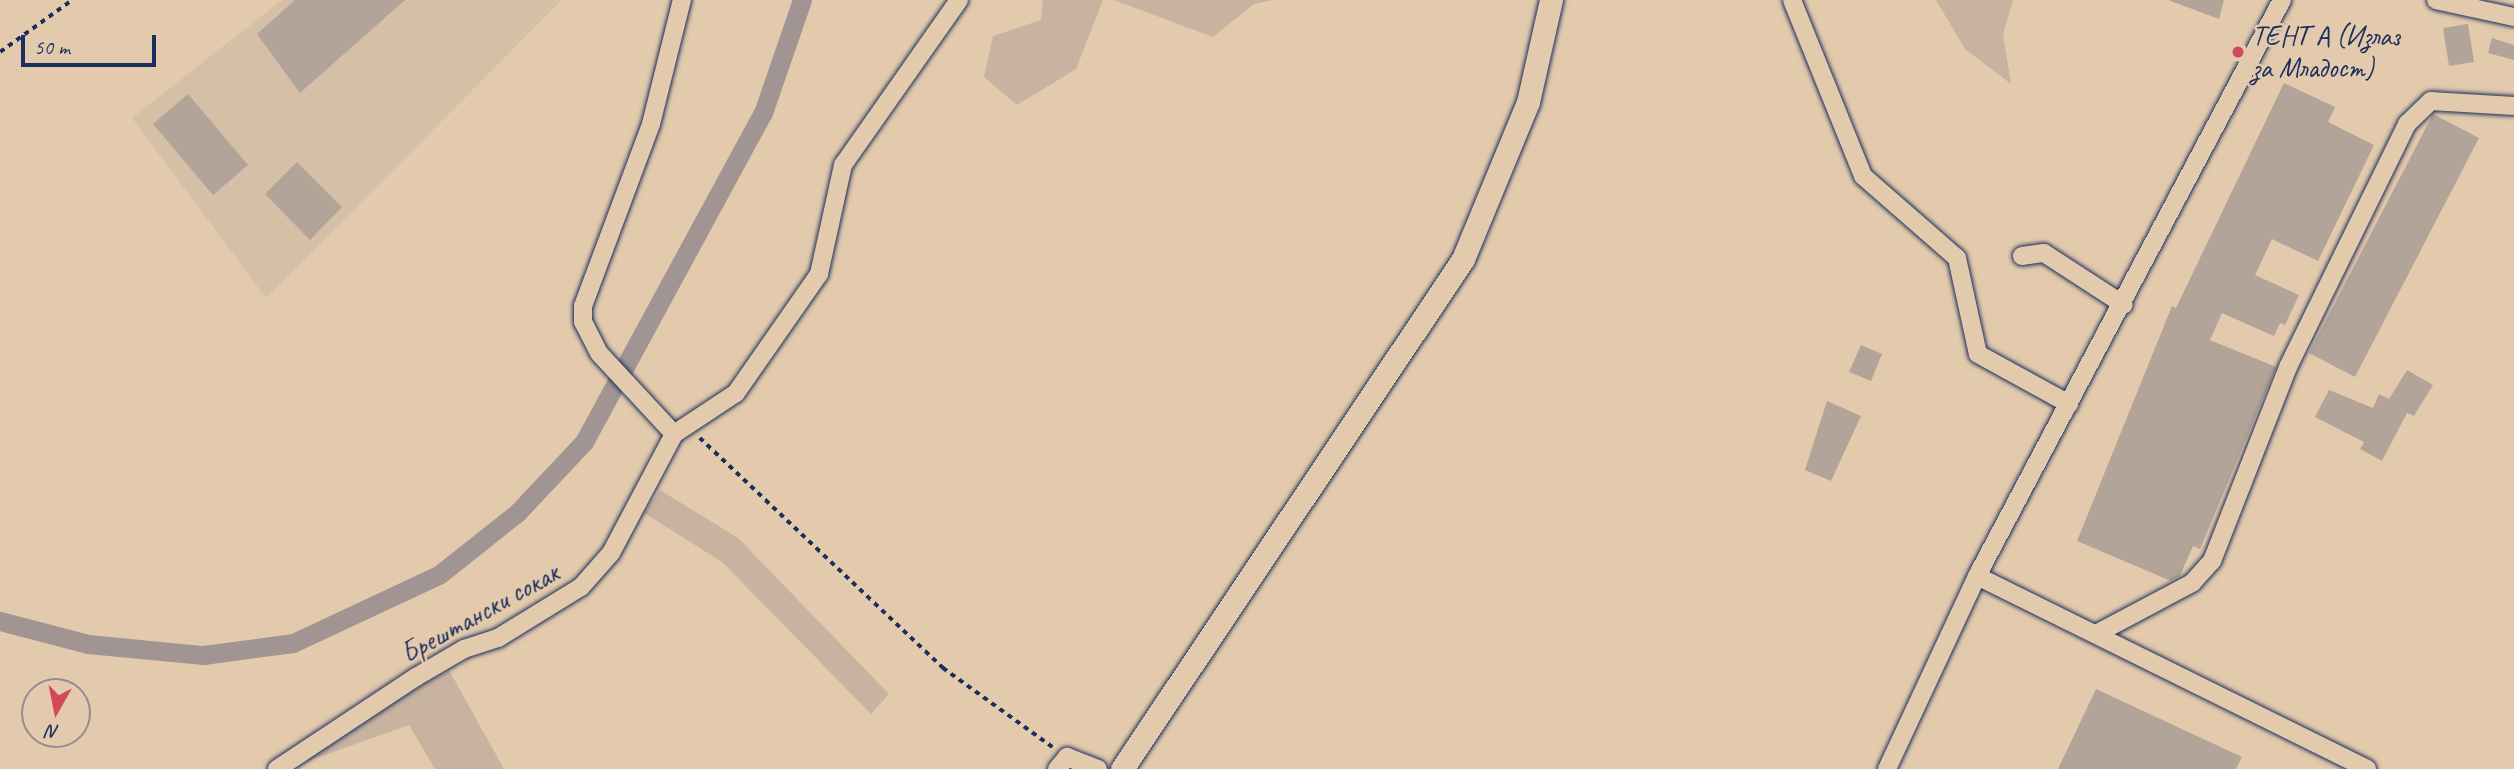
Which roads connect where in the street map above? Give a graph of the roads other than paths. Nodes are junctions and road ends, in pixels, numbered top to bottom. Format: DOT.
graph roads {
  1 [pos="682,0"];
  2 [pos="959,0"];
  3 [pos="1551,0"];
  4 [pos="1792,0"];
  5 [pos="2282,0"];
  6 [pos="2436,0"];
  7 [pos="2514,17"];
  8 [pos="2514,106"];
  9 [pos="2022,256"];
  10 [pos="2124,305"];
  11 [pos="2069,404"];
  12 [pos="681,431"];
  13 [pos="1977,576"];
  14 [pos="2096,634"];
  15 [pos="1062,763"];
  16 [pos="277,769"];
  17 [pos="1098,769"];
  18 [pos="1122,769"];
  19 [pos="1887,769"];
  20 [pos="2367,769"];
  1 -- 12 [label="street"];
  2 -- 12 [label="street"];
  3 -- 18 [label="main road"];
  4 -- 11 [label="street"];
  5 -- 10 [label="street"];
  6 -- 7 [label="street"];
  8 -- 14 [label="street"];
  9 -- 10 [label="street"];
  10 -- 11 [label="street"];
  11 -- 13 [label="street"];
  12 -- 16 [label="street, Брештански сокак"];
  13 -- 14 [label="street"];
  13 -- 19 [label="street"];
  14 -- 20 [label="street"];
  15 -- 17 [label="street"];
}
